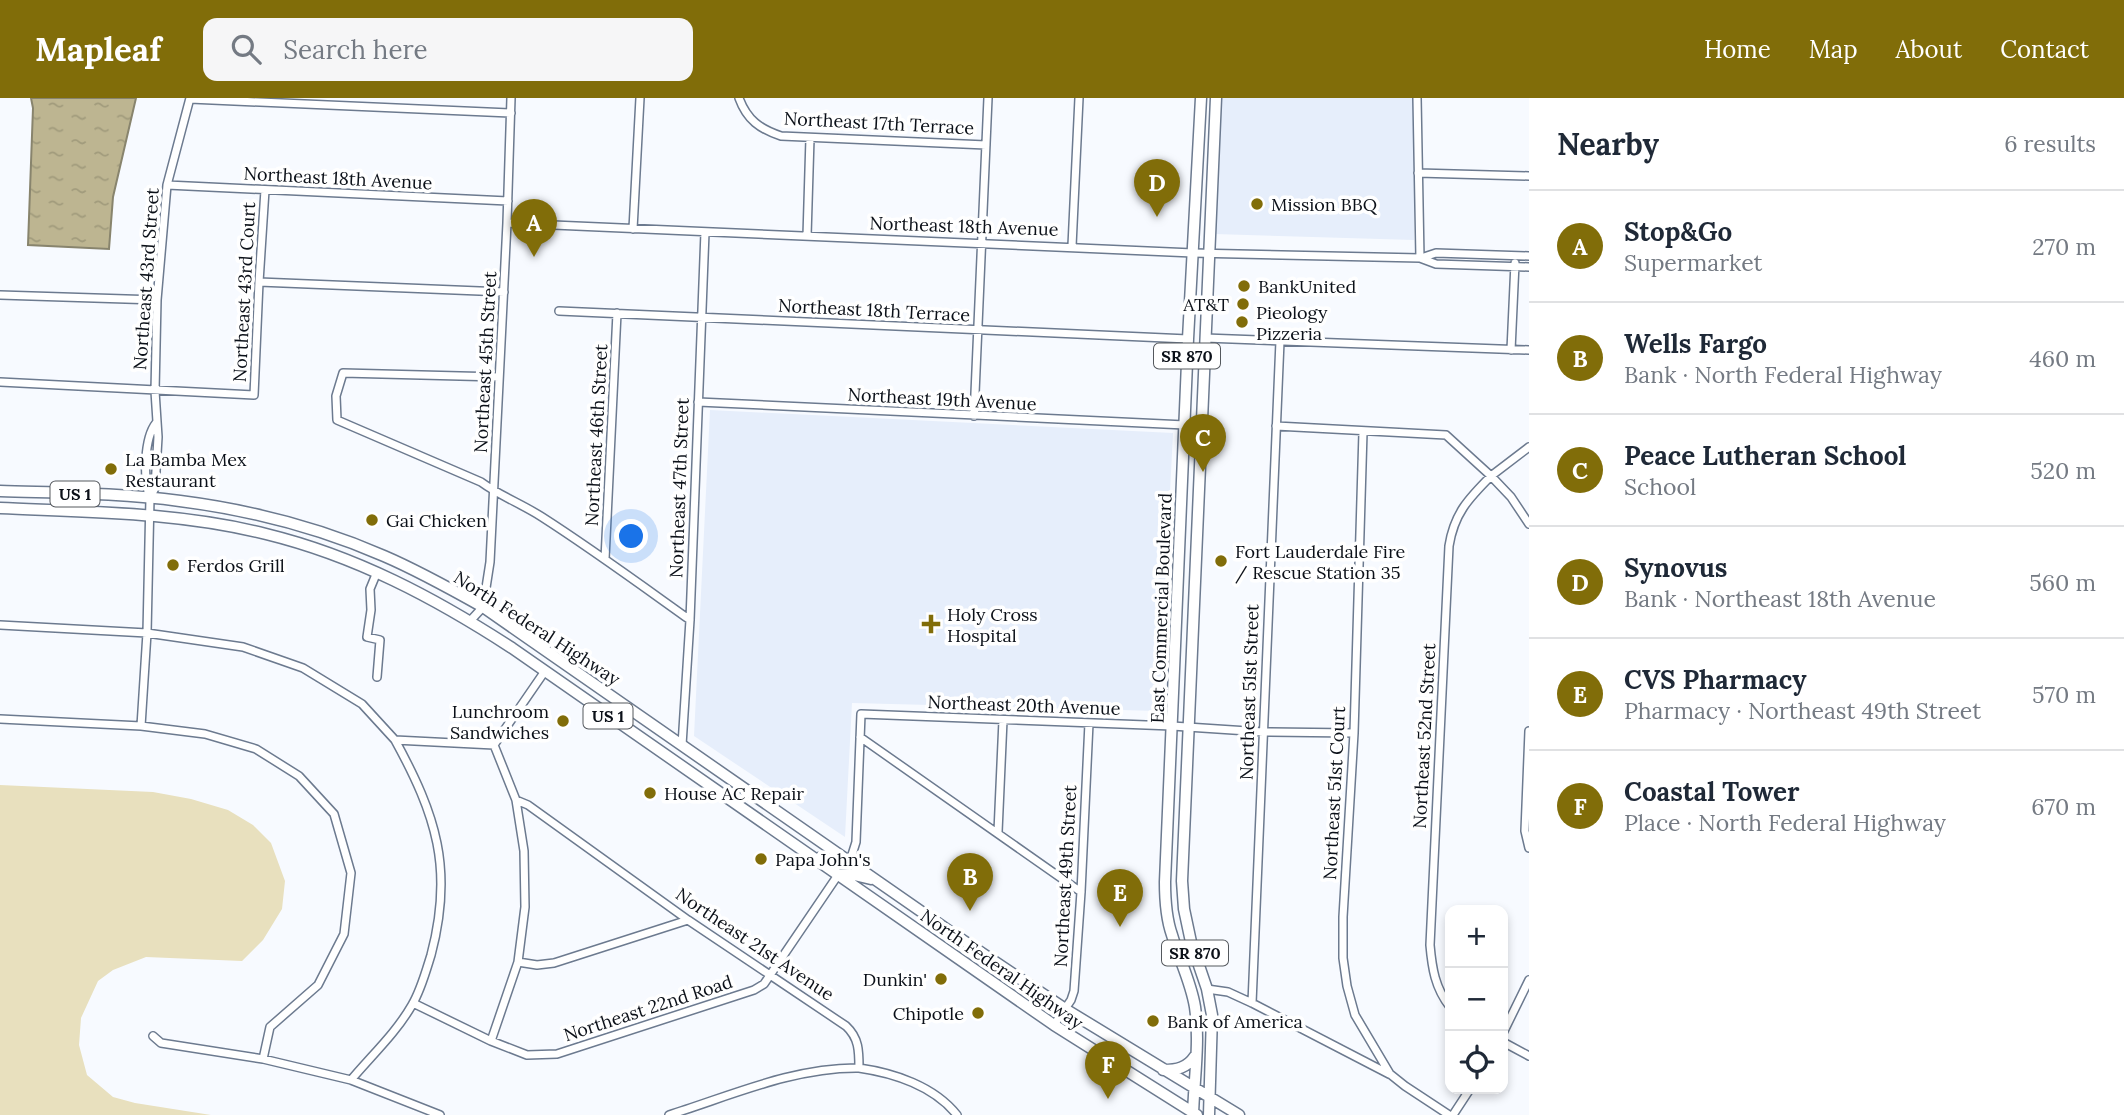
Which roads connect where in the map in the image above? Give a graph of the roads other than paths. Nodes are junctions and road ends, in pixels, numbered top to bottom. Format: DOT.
graph roads {
  1 [pos="190,98"];
  2 [pos="511,98"];
  3 [pos="639,98"];
  4 [pos="988,98"];
  5 [pos="1079,98"];
  6 [pos="1201,98"];
  7 [pos="1216,98"];
  8 [pos="1417,98"];
  9 [pos="740,101"];
  10 [pos="510,113"];
  11 [pos="810,138"];
  12 [pos="986,145"];
  13 [pos="1418,173"];
  14 [pos="1529,176"];
  15 [pos="167,185"];
  16 [pos="265,190"];
  17 [pos="508,201"];
  18 [pos="507,223"];
  19 [pos="633,229"];
  20 [pos="705,232"];
  21 [pos="807,236"];
  22 [pos="982,243"];
  23 [pos="1072,246"];
  24 [pos="1209,252"];
  25 [pos="1193,253"];
  26 [pos="1516,255"];
  27 [pos="1529,256"];
  28 [pos="1420,258"];
  29 [pos="1515,267"];
  30 [pos="1529,267"];
  31 [pos="258,282"];
  32 [pos="503,292"];
  33 [pos="0,295"];
  34 [pos="157,300"];
  35 [pos="559,311"];
  36 [pos="617,313"];
  37 [pos="700,318"];
  38 [pos="978,330"];
  39 [pos="1205,338"];
  40 [pos="1188,339"];
  41 [pos="1280,341"];
  42 [pos="1511,350"];
  43 [pos="1529,350"];
  44 [pos="499,377"];
  45 [pos="0,382"];
  46 [pos="155,391"];
  47 [pos="698,402"];
  48 [pos="974,416"];
  49 [pos="1185,425"];
  50 [pos="1276,426"];
  51 [pos="1363,432"];
  52 [pos="1529,447"];
  53 [pos="1491,476"];
  54 [pos="0,491"];
  55 [pos="18,492"];
  56 [pos="494,492"];
  57 [pos="150,498"];
  58 [pos="0,508"];
  59 [pos="149,516"];
  60 [pos="1181,517"];
  61 [pos="1529,524"];
  62 [pos="317,531"];
  63 [pos="1196,546"];
  64 [pos="312,547"];
  65 [pos="606,559"];
  66 [pos="377,572"];
  67 [pos="484,607"];
  68 [pos="690,620"];
  69 [pos="470,621"];
  70 [pos="0,625"];
  71 [pos="147,633"];
  72 [pos="573,669"];
  73 [pos="545,671"];
  74 [pos="377,677"];
  75 [pos="0,719"];
  76 [pos="1003,720"];
  77 [pos="1089,723"];
  78 [pos="142,726"];
  79 [pos="1172,726"];
  80 [pos="1188,727"];
  81 [pos="1529,731"];
  82 [pos="1264,732"];
  83 [pos="1354,733"];
  84 [pos="860,737"];
  85 [pos="395,740"];
  86 [pos="494,745"];
  87 [pos="682,745"];
  88 [pos="516,800"];
  89 [pos="998,832"];
  90 [pos="1529,848"];
  91 [pos="811,856"];
  92 [pos="850,861"];
  93 [pos="838,875"];
  94 [pos="879,882"];
  95 [pos="1082,892"];
  96 [pos="688,920"];
  97 [pos="955,935"];
  98 [pos="929,938"];
  99 [pos="518,962"];
  100 [pos="771,973"];
  101 [pos="1529,980"];
  102 [pos="1207,989"];
  103 [pos="1445,999"];
  104 [pos="413,1003"];
  105 [pos="1252,1003"];
  106 [pos="1065,1009"];
  107 [pos="1054,1025"];
  108 [pos="1504,1031"];
  109 [pos="153,1036"];
  110 [pos="491,1041"];
  111 [pos="1508,1045"];
  112 [pos="1196,1056"];
  113 [pos="1529,1056"];
  114 [pos="263,1059"];
  115 [pos="859,1068"];
  116 [pos="1163,1070"];
  117 [pos="1390,1074"];
  118 [pos="351,1080"];
  119 [pos="1194,1089"];
  120 [pos="1467,1094"];
  121 [pos="1210,1098"];
  122 [pos="1194,1114"];
  123 [pos="440,1115"];
  124 [pos="669,1115"];
  125 [pos="957,1115"];
  126 [pos="1209,1115"];
  127 [pos="1239,1115"];
  128 [pos="1451,1115"];
  1 -- 10 [label="street"];
  1 -- 15 [label="street, Northeast 43rd Street"];
  2 -- 10 [label="street, Northeast 45th Street"];
  3 -- 19 [label="street"];
  4 -- 12 [label="street"];
  5 -- 23 [label="street"];
  6 -- 25 [label="main road, East Commercial Boulevard / SR 870"];
  7 -- 24 [label="main road, East Commercial Boulevard / SR 870"];
  8 -- 13 [label="street"];
  9 -- 11 [label="street, Northeast 17th Terrace"];
  10 -- 17 [label="street, Northeast 45th Street"];
  11 -- 12 [label="street, Northeast 17th Terrace"];
  11 -- 21 [label="street"];
  12 -- 22 [label="street"];
  13 -- 14 [label="street"];
  13 -- 28 [label="street"];
  15 -- 16 [label="street, Northeast 18th Avenue"];
  15 -- 34 [label="street, Northeast 43rd Street"];
  16 -- 17 [label="street, Northeast 18th Avenue"];
  16 -- 31 [label="street, Northeast 43rd Court"];
  17 -- 18 [label="street, Northeast 45th Street"];
  18 -- 19 [label="street, Northeast 18th Avenue"];
  18 -- 32 [label="street, Northeast 45th Street"];
  19 -- 20 [label="street, Northeast 18th Avenue"];
  20 -- 21 [label="street, Northeast 18th Avenue"];
  20 -- 37 [label="street, Northeast 47th Street"];
  21 -- 22 [label="street, Northeast 18th Avenue"];
  22 -- 23 [label="street, Northeast 18th Avenue"];
  22 -- 38 [label="street"];
  23 -- 25 [label="street, Northeast 18th Avenue"];
  24 -- 25 [label="street, Northeast 18th Avenue"];
  24 -- 28 [label="street, Northeast 18th Avenue"];
  24 -- 39 [label="main road, East Commercial Boulevard / SR 870"];
  25 -- 40 [label="main road, East Commercial Boulevard / SR 870"];
  26 -- 27 [label="street, Northeast 18th Avenue"];
  26 -- 28 [label="street, Northeast 18th Avenue"];
  26 -- 29 [label="street"];
  28 -- 29 [label="street, Northeast 18th Avenue"];
  29 -- 30 [label="street, Northeast 18th Avenue"];
  29 -- 42 [label="street"];
  31 -- 32 [label="street"];
  31 -- 46 [label="street, Northeast 43rd Court"];
  32 -- 44 [label="street, Northeast 45th Street"];
  33 -- 34 [label="street"];
  34 -- 46 [label="street, Northeast 43rd Street"];
  35 -- 36 [label="street, Northeast 18th Terrace"];
  36 -- 37 [label="street, Northeast 18th Terrace"];
  36 -- 65 [label="street, Northeast 46th Street"];
  37 -- 38 [label="street, Northeast 18th Terrace"];
  37 -- 47 [label="street, Northeast 47th Street"];
  38 -- 40 [label="street, Northeast 18th Terrace"];
  38 -- 48 [label="street"];
  39 -- 41 [label="street"];
  39 -- 63 [label="main road, East Commercial Boulevard / SR 870"];
  40 -- 49 [label="main road, East Commercial Boulevard / SR 870"];
  41 -- 42 [label="street"];
  41 -- 50 [label="street, Northeast 51st Street"];
  42 -- 43 [label="street"];
  44 -- 56 [label="street, Northeast 45th Street"];
  44 -- 56 [label="street"];
  45 -- 46 [label="street"];
  46 -- 57 [label="street, Northeast 43rd Street"];
  47 -- 48 [label="street, Northeast 19th Avenue"];
  47 -- 68 [label="street, Northeast 47th Street"];
  48 -- 49 [label="street, Northeast 19th Avenue"];
  49 -- 60 [label="main road, East Commercial Boulevard / SR 870"];
  50 -- 51 [label="street"];
  50 -- 82 [label="street, Northeast 51st Street"];
  51 -- 53 [label="street"];
  51 -- 83 [label="street, Northeast 51st Court"];
  52 -- 53 [label="street"];
  53 -- 61 [label="street"];
  53 -- 103 [label="street, Northeast 52nd Street"];
  54 -- 55 [label="main road, North Federal Highway / US 1"];
  55 -- 57 [label="main road, North Federal Highway / US 1"];
  55 -- 58 [label="main road"];
  56 -- 65 [label="street"];
  56 -- 67 [label="street, Northeast 45th Street"];
  57 -- 59 [label="street, Northeast 43rd Street"];
  57 -- 62 [label="main road, North Federal Highway / US 1"];
  58 -- 59 [label="main road, North Federal Highway / US 1"];
  59 -- 64 [label="main road, North Federal Highway / US 1"];
  59 -- 71 [label="street, Northeast 43rd Street"];
  60 -- 63 [label="main road"];
  60 -- 79 [label="main road, East Commercial Boulevard / SR 870"];
  62 -- 64 [label="street"];
  62 -- 67 [label="main road, North Federal Highway / US 1"];
  63 -- 80 [label="main road, East Commercial Boulevard / SR 870"];
  64 -- 66 [label="main road, North Federal Highway / US 1"];
  65 -- 68 [label="street"];
  66 -- 69 [label="main road, North Federal Highway / US 1"];
  66 -- 74 [label="street"];
  67 -- 69 [label="street"];
  67 -- 72 [label="main road, North Federal Highway / US 1"];
  68 -- 87 [label="street, Northeast 47th Street"];
  69 -- 73 [label="main road, North Federal Highway / US 1"];
  70 -- 71 [label="street"];
  71 -- 78 [label="street, Northeast 43rd Street"];
  71 -- 85 [label="street"];
  72 -- 73 [label="main road"];
  72 -- 87 [label="main road, North Federal Highway / US 1"];
  73 -- 86 [label="street"];
  73 -- 91 [label="main road, North Federal Highway / US 1"];
  75 -- 78 [label="street"];
  76 -- 77 [label="street, Northeast 20th Avenue"];
  76 -- 84 [label="street, Northeast 20th Avenue"];
  76 -- 89 [label="street"];
  77 -- 79 [label="street, Northeast 20th Avenue"];
  77 -- 95 [label="street, Northeast 49th Street"];
  78 -- 114 [label="street"];
  79 -- 80 [label="street, Northeast 20th Avenue"];
  79 -- 112 [label="main road, East Commercial Boulevard / SR 870"];
  80 -- 82 [label="street, Northeast 20th Avenue"];
  80 -- 102 [label="main road, East Commercial Boulevard / SR 870"];
  81 -- 90 [label="street"];
  82 -- 83 [label="street, Northeast 20th Avenue"];
  82 -- 105 [label="street, Northeast 51st Street"];
  83 -- 117 [label="street, Northeast 51st Court"];
  84 -- 89 [label="street"];
  84 -- 92 [label="street"];
  85 -- 86 [label="street"];
  85 -- 104 [label="street"];
  86 -- 88 [label="street"];
  87 -- 92 [label="main road, North Federal Highway / US 1"];
  88 -- 96 [label="street, Northeast 21st Avenue"];
  88 -- 99 [label="street"];
  89 -- 95 [label="street"];
  91 -- 92 [label="main road"];
  91 -- 93 [label="main road, North Federal Highway / US 1"];
  92 -- 94 [label="main road, North Federal Highway / US 1"];
  93 -- 94 [label="main road"];
  93 -- 98 [label="main road, North Federal Highway / US 1"];
  93 -- 100 [label="street, Northeast 22nd Road"];
  94 -- 97 [label="main road, North Federal Highway / US 1"];
  95 -- 106 [label="street, Northeast 49th Street"];
  96 -- 99 [label="street"];
  96 -- 100 [label="street, Northeast 21st Avenue"];
  97 -- 98 [label="main road"];
  97 -- 106 [label="main road, North Federal Highway / US 1"];
  98 -- 107 [label="main road, North Federal Highway / US 1"];
  99 -- 110 [label="street"];
  100 -- 110 [label="street, Northeast 22nd Road"];
  100 -- 115 [label="street, Northeast 21st Avenue"];
  101 -- 108 [label="street"];
  102 -- 105 [label="street"];
  102 -- 121 [label="main road, East Commercial Boulevard / SR 870"];
  104 -- 110 [label="street, Northeast 22nd Road"];
  104 -- 118 [label="street"];
  105 -- 117 [label="street"];
  106 -- 107 [label="street, Northeast 49th Street"];
  106 -- 116 [label="main road, North Federal Highway / US 1"];
  107 -- 122 [label="main road, North Federal Highway / US 1"];
  109 -- 114 [label="street"];
  111 -- 113 [label="street"];
  112 -- 116 [label="main road"];
  112 -- 119 [label="main road, East Commercial Boulevard / SR 870"];
  114 -- 118 [label="street"];
  115 -- 124 [label="street"];
  115 -- 125 [label="street"];
  116 -- 119 [label="main road, North Federal Highway / US 1"];
  117 -- 128 [label="street, Northeast 51st Court"];
  118 -- 123 [label="street"];
  119 -- 121 [label="main road, North Federal Highway / US 1"];
  119 -- 122 [label="main road, East Commercial Boulevard / SR 870"];
  120 -- 128 [label="street"];
  121 -- 126 [label="main road, East Commercial Boulevard / SR 870"];
  121 -- 127 [label="main road, North Federal Highway / US 1"];
}
